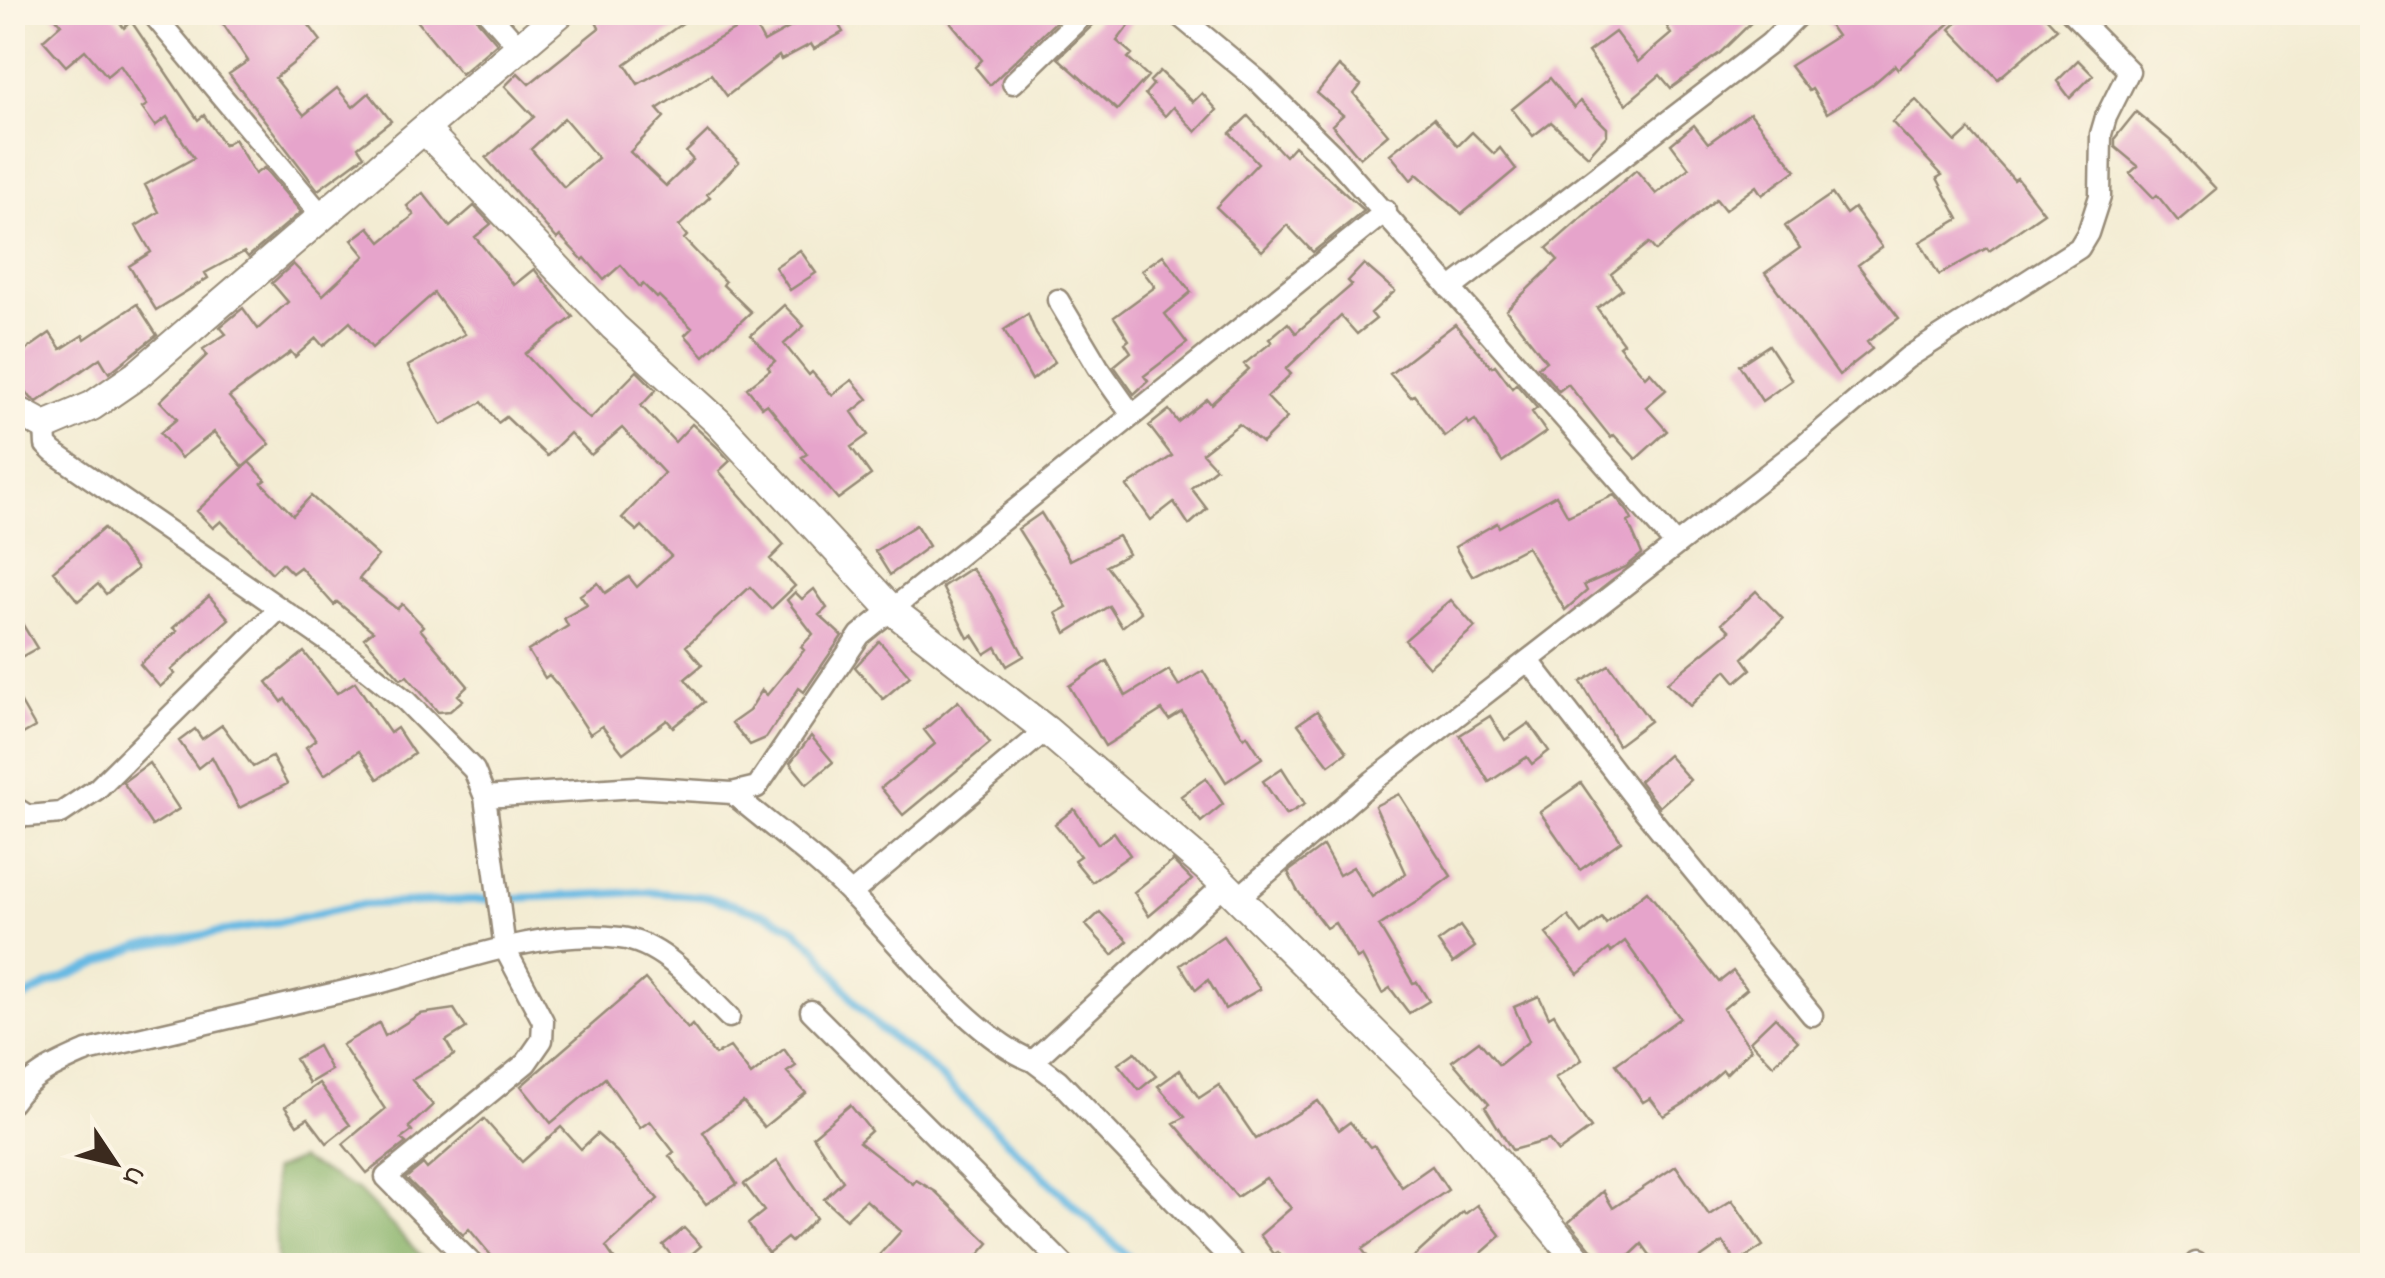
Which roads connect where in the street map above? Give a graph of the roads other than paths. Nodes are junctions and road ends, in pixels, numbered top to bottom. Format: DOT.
graph roads {
  1 [pos="151,12"];
  2 [pos="488,12"];
  3 [pos="561,12"];
  4 [pos="1086,12"];
  5 [pos="1175,12"];
  6 [pos="1801,12"];
  7 [pos="2071,12"];
  8 [pos="519,47"];
  9 [pos="1014,83"];
  10 [pos="424,129"];
  11 [pos="1386,211"];
  12 [pos="322,217"];
  13 [pos="1450,290"];
  14 [pos="1058,300"];
  15 [pos="14,411"];
  16 [pos="1132,414"];
  17 [pos="45,426"];
  18 [pos="1675,544"];
  19 [pos="279,609"];
  20 [pos="893,610"];
  21 [pos="1530,661"];
  22 [pos="1046,730"];
  23 [pos="732,793"];
  24 [pos="485,797"];
  25 [pos="12,806"];
  26 [pos="1230,892"];
  27 [pos="850,894"];
  28 [pos="504,938"];
  29 [pos="812,1011"];
  30 [pos="1812,1015"];
  31 [pos="728,1017"];
  32 [pos="1033,1061"];
  33 [pos="12,1102"];
  34 [pos="474,1266"];
  35 [pos="1065,1266"];
  36 [pos="1237,1266"];
  37 [pos="1583,1266"];
  1 -- 12 [label="street"];
  2 -- 8 [label="street"];
  3 -- 8 [label="main road"];
  4 -- 9 [label="street"];
  5 -- 11 [label="street"];
  6 -- 13 [label="street"];
  7 -- 18 [label="street"];
  8 -- 10 [label="main road"];
  10 -- 12 [label="main road"];
  10 -- 20 [label="main road"];
  11 -- 13 [label="street"];
  11 -- 16 [label="street"];
  12 -- 17 [label="main road"];
  13 -- 18 [label="street"];
  14 -- 16 [label="street"];
  15 -- 17 [label="main road"];
  16 -- 20 [label="street"];
  17 -- 19 [label="street"];
  18 -- 21 [label="street"];
  19 -- 24 [label="street"];
  19 -- 25 [label="street"];
  20 -- 22 [label="main road"];
  20 -- 23 [label="street"];
  21 -- 26 [label="street"];
  21 -- 30 [label="street"];
  22 -- 26 [label="main road"];
  22 -- 27 [label="street"];
  23 -- 24 [label="street"];
  23 -- 27 [label="street"];
  24 -- 28 [label="street"];
  26 -- 32 [label="street"];
  26 -- 37 [label="main road"];
  27 -- 32 [label="street"];
  28 -- 31 [label="street"];
  28 -- 33 [label="street"];
  28 -- 34 [label="street"];
  29 -- 35 [label="street"];
  32 -- 36 [label="street"];
}
